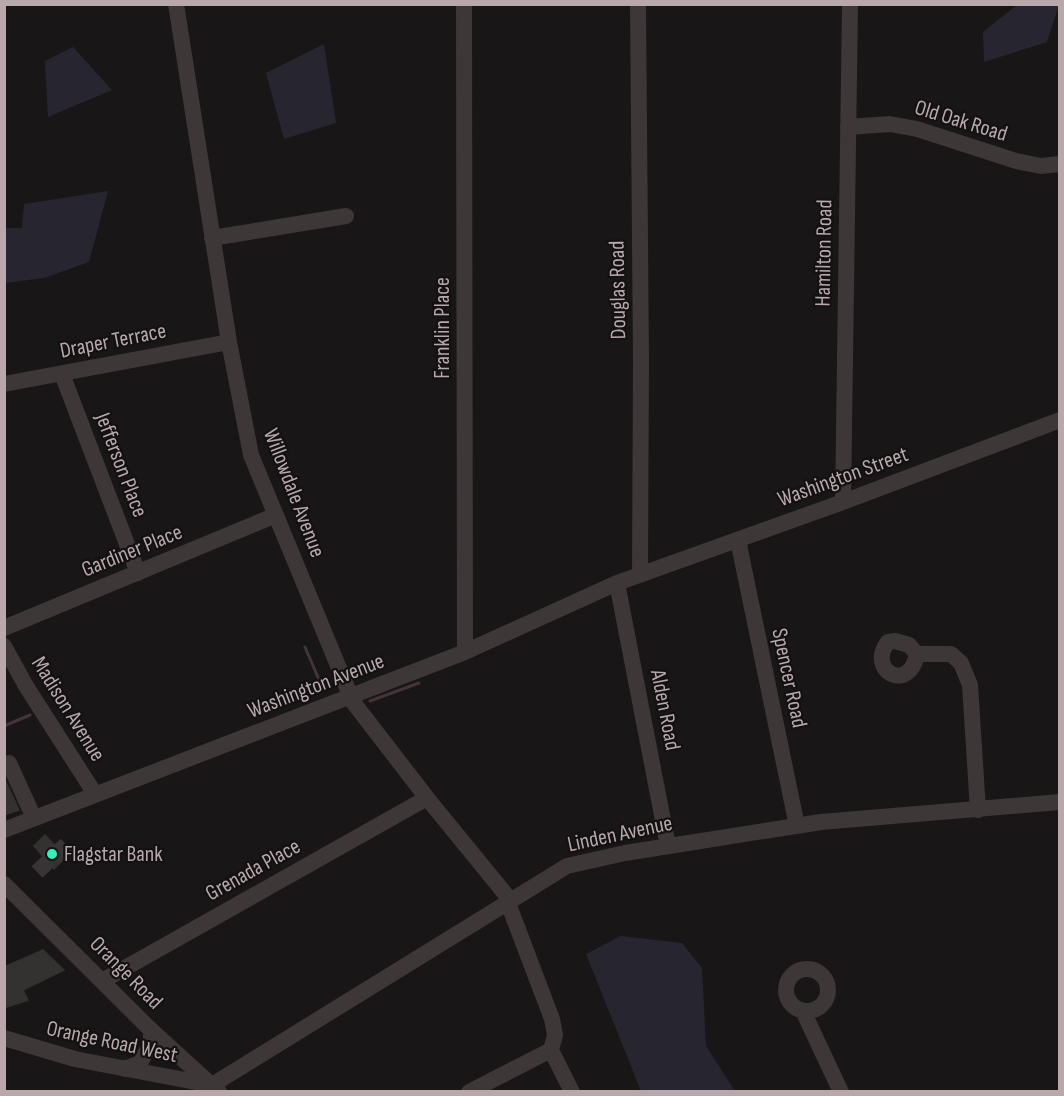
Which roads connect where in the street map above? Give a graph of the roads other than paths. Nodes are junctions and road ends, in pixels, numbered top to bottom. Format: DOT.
graph roads {
  1 [pos="176,4"];
  2 [pos="464,4"];
  3 [pos="638,4"];
  4 [pos="850,4"];
  5 [pos="848,127"];
  6 [pos="1059,164"];
  7 [pos="346,216"];
  8 [pos="213,238"];
  9 [pos="229,342"];
  10 [pos="62,374"];
  11 [pos="4,384"];
  12 [pos="1059,420"];
  13 [pos="843,502"];
  14 [pos="276,515"];
  15 [pos="738,540"];
  16 [pos="138,573"];
  17 [pos="640,575"];
  18 [pos="617,582"];
  19 [pos="4,628"];
  20 [pos="4,646"];
  21 [pos="465,651"];
  22 [pos="917,654"];
  23 [pos="351,697"];
  24 [pos="4,765"];
  25 [pos="95,794"];
  26 [pos="427,798"];
  27 [pos="1059,802"];
  28 [pos="978,810"];
  29 [pos="34,819"];
  30 [pos="797,826"];
  31 [pos="4,830"];
  32 [pos="668,846"];
  33 [pos="4,884"];
  34 [pos="510,902"];
  35 [pos="102,981"];
  36 [pos="803,1011"];
  37 [pos="151,1030"];
  38 [pos="4,1038"];
  39 [pos="551,1050"];
  40 [pos="125,1069"];
  41 [pos="215,1088"];
  42 [pos="469,1092"];
  43 [pos="572,1092"];
  44 [pos="841,1092"];
  1 -- 8 [label="street, Willowdale Avenue"];
  2 -- 21 [label="street, Franklin Place"];
  3 -- 17 [label="street, Douglas Road"];
  4 -- 5 [label="street, Hamilton Road"];
  5 -- 6 [label="street, Old Oak Road"];
  5 -- 13 [label="street, Hamilton Road"];
  7 -- 8 [label="street"];
  8 -- 9 [label="street, Willowdale Avenue"];
  9 -- 10 [label="street, Draper Terrace"];
  9 -- 14 [label="street, Willowdale Avenue"];
  10 -- 11 [label="street, Draper Terrace"];
  10 -- 16 [label="street, Jefferson Place"];
  12 -- 13 [label="street, Washington Street"];
  13 -- 15 [label="street, Washington Street"];
  14 -- 16 [label="street, Gardiner Place"];
  14 -- 23 [label="street, Willowdale Avenue"];
  15 -- 17 [label="street, Washington Street"];
  15 -- 30 [label="street, Spencer Road"];
  16 -- 19 [label="street, Gardiner Place"];
  17 -- 18 [label="street, Washington Avenue"];
  18 -- 21 [label="street, Washington Avenue"];
  18 -- 32 [label="street, Alden Road"];
  20 -- 25 [label="street, Madison Avenue"];
  21 -- 23 [label="street, Washington Avenue"];
  22 -- 28 [label="street"];
  23 -- 25 [label="street, Washington Avenue"];
  23 -- 26 [label="street, Willowdale Avenue"];
  24 -- 29 [label="street"];
  25 -- 29 [label="street, Washington Avenue"];
  26 -- 34 [label="street, Willowdale Avenue"];
  26 -- 35 [label="street, Grenada Place"];
  27 -- 28 [label="street, Linden Avenue"];
  28 -- 30 [label="street, Linden Avenue"];
  29 -- 31 [label="street, Washington Avenue"];
  30 -- 32 [label="street, Linden Avenue"];
  32 -- 34 [label="street, Linden Avenue"];
  33 -- 35 [label="street, Orange Road"];
  34 -- 39 [label="street, Willowdale Avenue"];
  34 -- 41 [label="street, Linden Avenue"];
  35 -- 37 [label="street, Orange Road"];
  36 -- 44 [label="street"];
  37 -- 40 [label="street"];
  37 -- 41 [label="street, Orange Road"];
  38 -- 40 [label="street, Orange Road West"];
  39 -- 42 [label="street"];
  39 -- 43 [label="street, Willowdale Avenue"];
  40 -- 41 [label="street, Orange Road West"];
}
